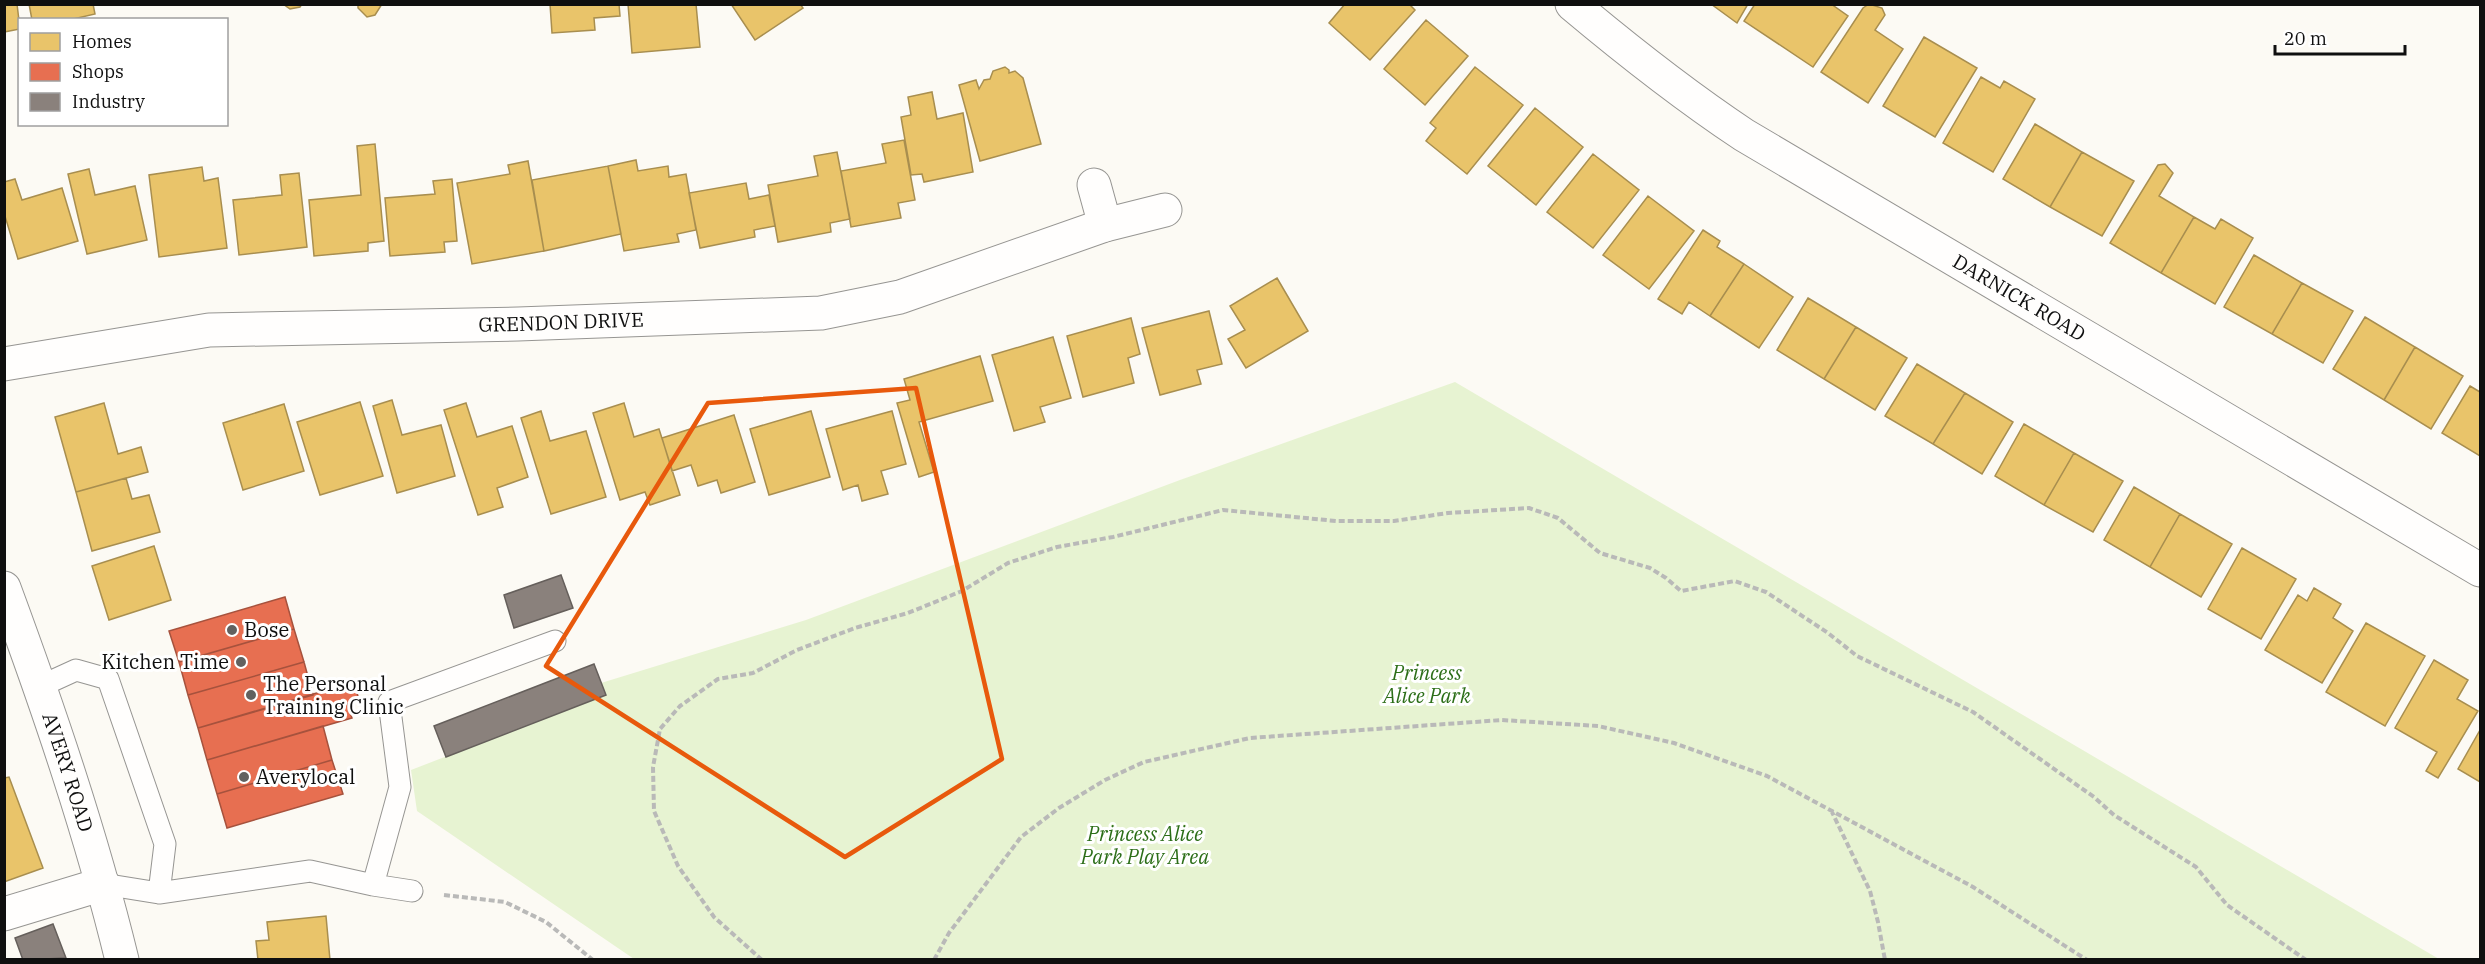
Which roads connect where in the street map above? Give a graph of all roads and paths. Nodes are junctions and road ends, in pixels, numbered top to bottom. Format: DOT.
graph roads {
  1 [pos="1572,4"];
  2 [pos="1094,186"];
  3 [pos="1165,210"];
  4 [pos="1105,225"];
  5 [pos="4,364"];
  6 [pos="2481,570"];
  7 [pos="4,588"];
  8 [pos="555,641"];
  9 [pos="41,686"];
  10 [pos="1831,810"];
  11 [pos="103,884"];
  12 [pos="373,885"];
  13 [pos="412,891"];
  14 [pos="159,893"];
  15 [pos="4,914"];
  16 [pos="122,960"];
  17 [pos="593,960"];
  18 [pos="762,960"];
  19 [pos="934,960"];
  20 [pos="1885,960"];
  21 [pos="2087,960"];
  22 [pos="2306,960"];
  1 -- 6 [label="street, DARNICK ROAD"];
  2 -- 4 [label="street"];
  3 -- 4 [label="street, GRENDON DRIVE"];
  4 -- 5 [label="street, GRENDON DRIVE"];
  7 -- 9 [label="street, AVERY ROAD"];
  8 -- 12 [label="lane"];
  9 -- 11 [label="street, AVERY ROAD"];
  9 -- 14 [label="lane"];
  10 -- 19 [label="path"];
  10 -- 20 [label="path"];
  10 -- 21 [label="path"];
  11 -- 14 [label="lane"];
  11 -- 15 [label="street"];
  11 -- 16 [label="street, AVERY ROAD"];
  12 -- 13 [label="lane"];
  12 -- 14 [label="lane"];
  13 -- 17 [label="path"];
  18 -- 22 [label="path"];
}
